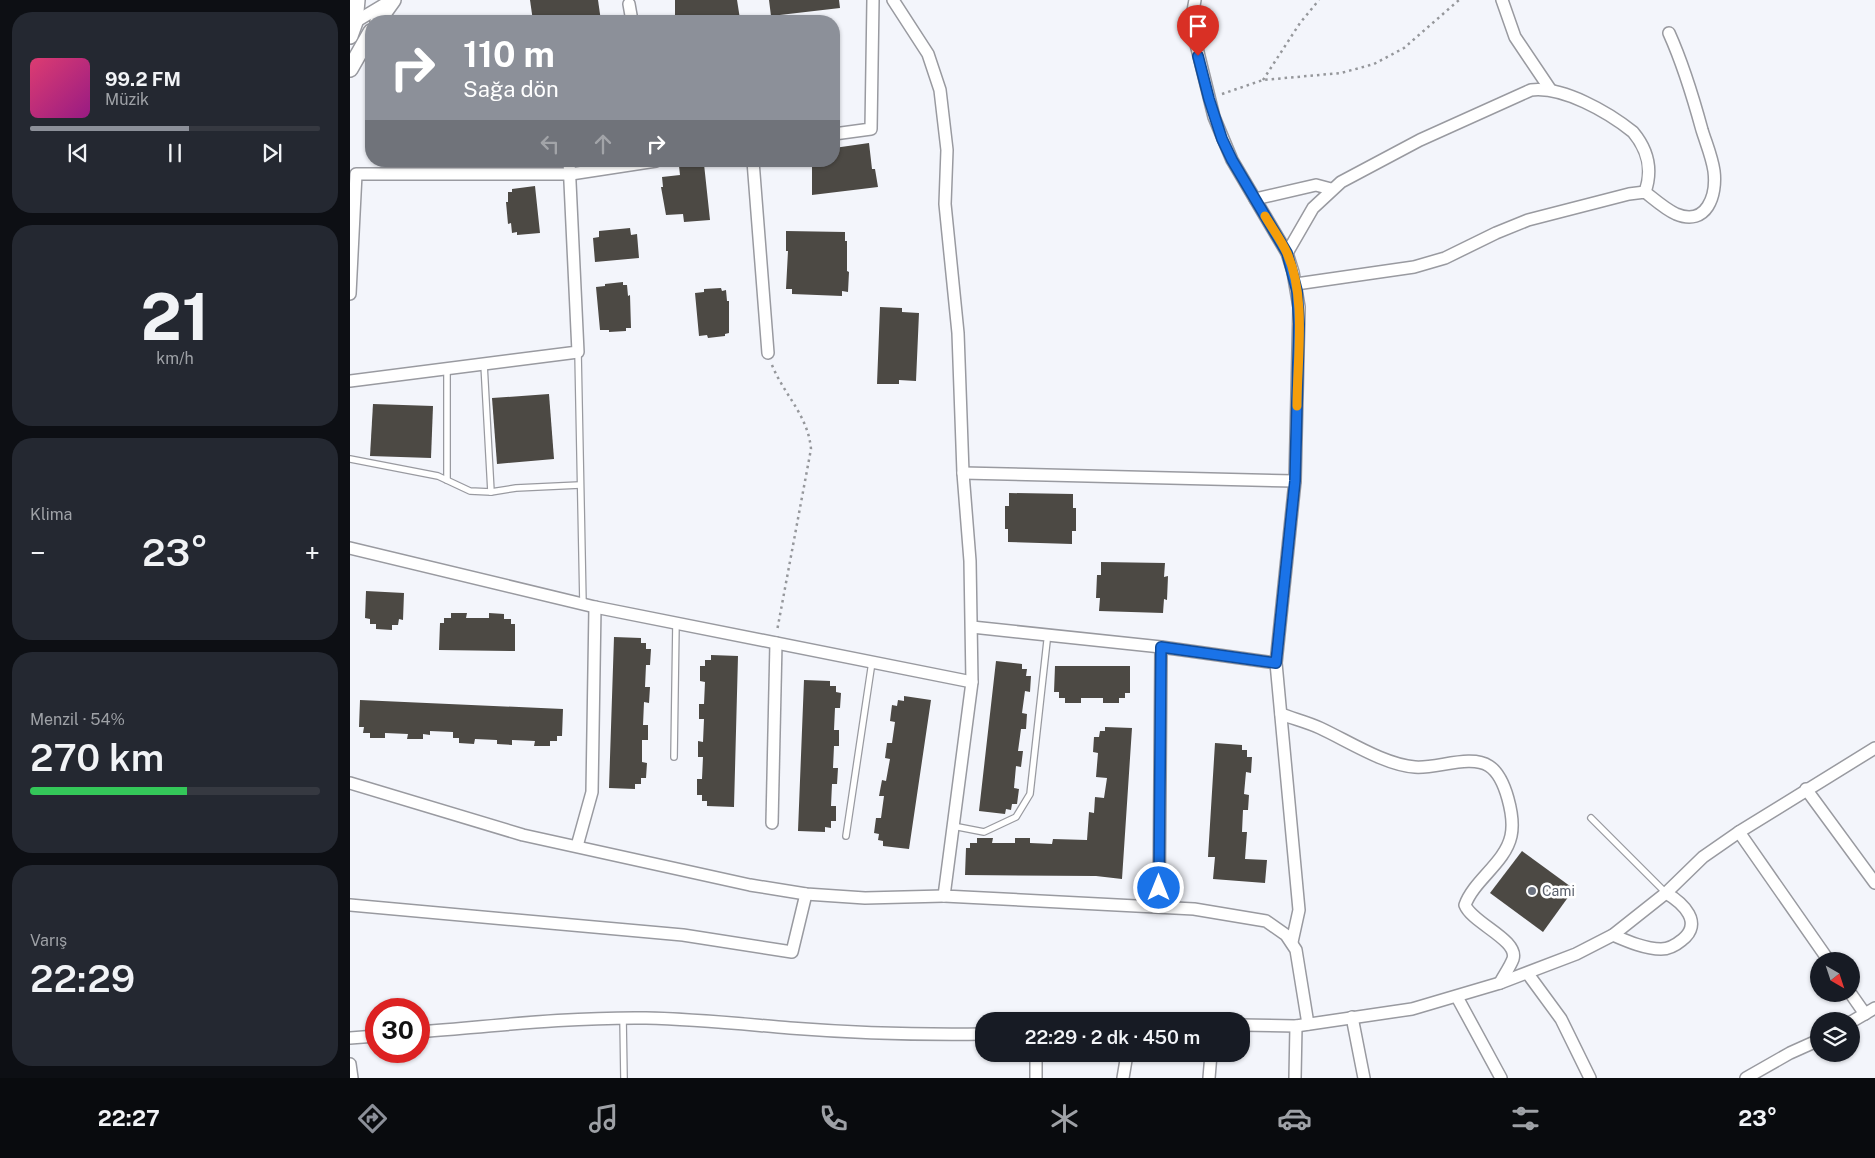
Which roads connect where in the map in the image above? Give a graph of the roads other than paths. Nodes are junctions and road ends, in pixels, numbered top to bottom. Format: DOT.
graph roads {
  1 [pos="357,0"];
  2 [pos="392,0"];
  3 [pos="873,0"];
  4 [pos="894,0"];
  5 [pos="1195,0"];
  6 [pos="1502,0"];
  7 [pos="630,4"];
  8 [pos="372,15"];
  9 [pos="382,15"];
  10 [pos="631,15"];
  11 [pos="365,20"];
  12 [pos="353,29"];
  13 [pos="1669,33"];
  14 [pos="365,43"];
  15 [pos="350,69"];
  16 [pos="1550,89"];
  17 [pos="840,133"];
  18 [pos="570,167"];
  19 [pos="617,167"];
  20 [pos="753,167"];
  21 [pos="571,174"];
  22 [pos="1331,189"];
  23 [pos="1644,192"];
  24 [pos="1255,199"];
  25 [pos="1287,253"];
  26 [pos="1296,284"];
  27 [pos="350,294"];
  28 [pos="578,352"];
  29 [pos="768,353"];
  30 [pos="484,364"];
  31 [pos="447,369"];
  32 [pos="350,382"];
  33 [pos="350,458"];
  34 [pos="963,474"];
  35 [pos="447,480"];
  36 [pos="1295,481"];
  37 [pos="580,485"];
  38 [pos="491,492"];
  39 [pos="350,548"];
  40 [pos="583,604"];
  41 [pos="595,606"];
  42 [pos="676,623"];
  43 [pos="972,627"];
  44 [pos="1047,641"];
  45 [pos="776,643"];
  46 [pos="1161,647"];
  47 [pos="872,662"];
  48 [pos="1276,663"];
  49 [pos="972,682"];
  50 [pos="1281,714"];
  51 [pos="1875,748"];
  52 [pos="674,757"];
  53 [pos="350,783"];
  54 [pos="1806,789"];
  55 [pos="1591,818"];
  56 [pos="772,823"];
  57 [pos="953,826"];
  58 [pos="1739,832"];
  59 [pos="846,836"];
  60 [pos="577,846"];
  61 [pos="1875,883"];
  62 [pos="1666,893"];
  63 [pos="806,894"];
  64 [pos="944,896"];
  65 [pos="350,905"];
  66 [pos="1159,907"];
  67 [pos="1613,935"];
  68 [pos="1292,942"];
  69 [pos="1823,952"];
  70 [pos="1528,974"];
  71 [pos="1500,983"];
  72 [pos="1457,997"];
  73 [pos="1860,1002"];
  74 [pos="1870,1011"];
  75 [pos="1352,1017"];
  76 [pos="624,1018"];
  77 [pos="1308,1024"];
  78 [pos="1250,1025"];
  79 [pos="1296,1026"];
  80 [pos="430,1031"];
  81 [pos="975,1034"];
  82 [pos="365,1037"];
  83 [pos="350,1038"];
  84 [pos="1810,1044"];
  85 [pos="1036,1062"];
  86 [pos="1125,1062"];
  87 [pos="1210,1062"];
  88 [pos="350,1064"];
  89 [pos="352,1078"];
  90 [pos="624,1078"];
  91 [pos="1036,1078"];
  92 [pos="1122,1078"];
  93 [pos="1209,1078"];
  94 [pos="1295,1078"];
  95 [pos="1364,1078"];
  96 [pos="1501,1078"];
  97 [pos="1590,1078"];
  98 [pos="1746,1078"];
  1 -- 12 [label="street"];
  2 -- 8 [label="street"];
  2 -- 9 [label="street"];
  3 -- 17 [label="street"];
  4 -- 34 [label="street"];
  5 -- 24 [label="street"];
  6 -- 16 [label="street"];
  7 -- 10 [label="street"];
  11 -- 12 [label="street"];
  13 -- 23 [label="street"];
  14 -- 15 [label="street"];
  16 -- 22 [label="street"];
  16 -- 23 [label="street"];
  18 -- 21 [label="street"];
  19 -- 21 [label="street"];
  20 -- 29 [label="street"];
  21 -- 27 [label="street"];
  21 -- 28 [label="street"];
  22 -- 24 [label="street"];
  22 -- 25 [label="street"];
  23 -- 26 [label="street"];
  24 -- 25 [label="street"];
  25 -- 26 [label="street"];
  26 -- 36 [label="street"];
  28 -- 30 [label="street"];
  28 -- 37 [label="lane"];
  30 -- 31 [label="street"];
  30 -- 38 [label="lane"];
  31 -- 32 [label="street"];
  31 -- 35 [label="lane"];
  33 -- 35 [label="lane"];
  34 -- 36 [label="street"];
  34 -- 43 [label="street"];
  35 -- 38 [label="lane"];
  36 -- 48 [label="street"];
  37 -- 38 [label="lane"];
  37 -- 40 [label="lane"];
  39 -- 40 [label="street"];
  40 -- 41 [label="street"];
  41 -- 42 [label="street"];
  41 -- 60 [label="street"];
  42 -- 45 [label="street"];
  42 -- 52 [label="lane"];
  43 -- 46 [label="street"];
  43 -- 49 [label="street"];
  44 -- 57 [label="lane"];
  45 -- 47 [label="street"];
  45 -- 56 [label="street"];
  46 -- 48 [label="street"];
  46 -- 66 [label="street"];
  47 -- 49 [label="street"];
  47 -- 59 [label="lane"];
  48 -- 50 [label="street"];
  49 -- 57 [label="street"];
  50 -- 68 [label="street"];
  50 -- 71 [label="street"];
  51 -- 54 [label="street"];
  53 -- 60 [label="street"];
  54 -- 58 [label="street"];
  54 -- 61 [label="street"];
  55 -- 62 [label="lane"];
  57 -- 64 [label="street"];
  58 -- 62 [label="street"];
  58 -- 69 [label="street"];
  60 -- 63 [label="street"];
  62 -- 67 [label="street"];
  62 -- 67 [label="street"];
  63 -- 64 [label="street"];
  63 -- 65 [label="street"];
  64 -- 66 [label="street"];
  66 -- 68 [label="street"];
  67 -- 70 [label="street"];
  68 -- 77 [label="street"];
  70 -- 71 [label="street"];
  70 -- 97 [label="street"];
  71 -- 72 [label="street"];
  72 -- 75 [label="street"];
  72 -- 96 [label="street"];
  73 -- 74 [label="street"];
  75 -- 77 [label="street"];
  75 -- 95 [label="street"];
  76 -- 80 [label="street"];
  76 -- 81 [label="street"];
  76 -- 90 [label="lane"];
  77 -- 79 [label="street"];
  78 -- 79 [label="street"];
  79 -- 94 [label="street"];
  82 -- 83 [label="street"];
  84 -- 98 [label="street"];
  85 -- 91 [label="street"];
  86 -- 92 [label="street"];
  87 -- 93 [label="street"];
  88 -- 89 [label="street"];
}
